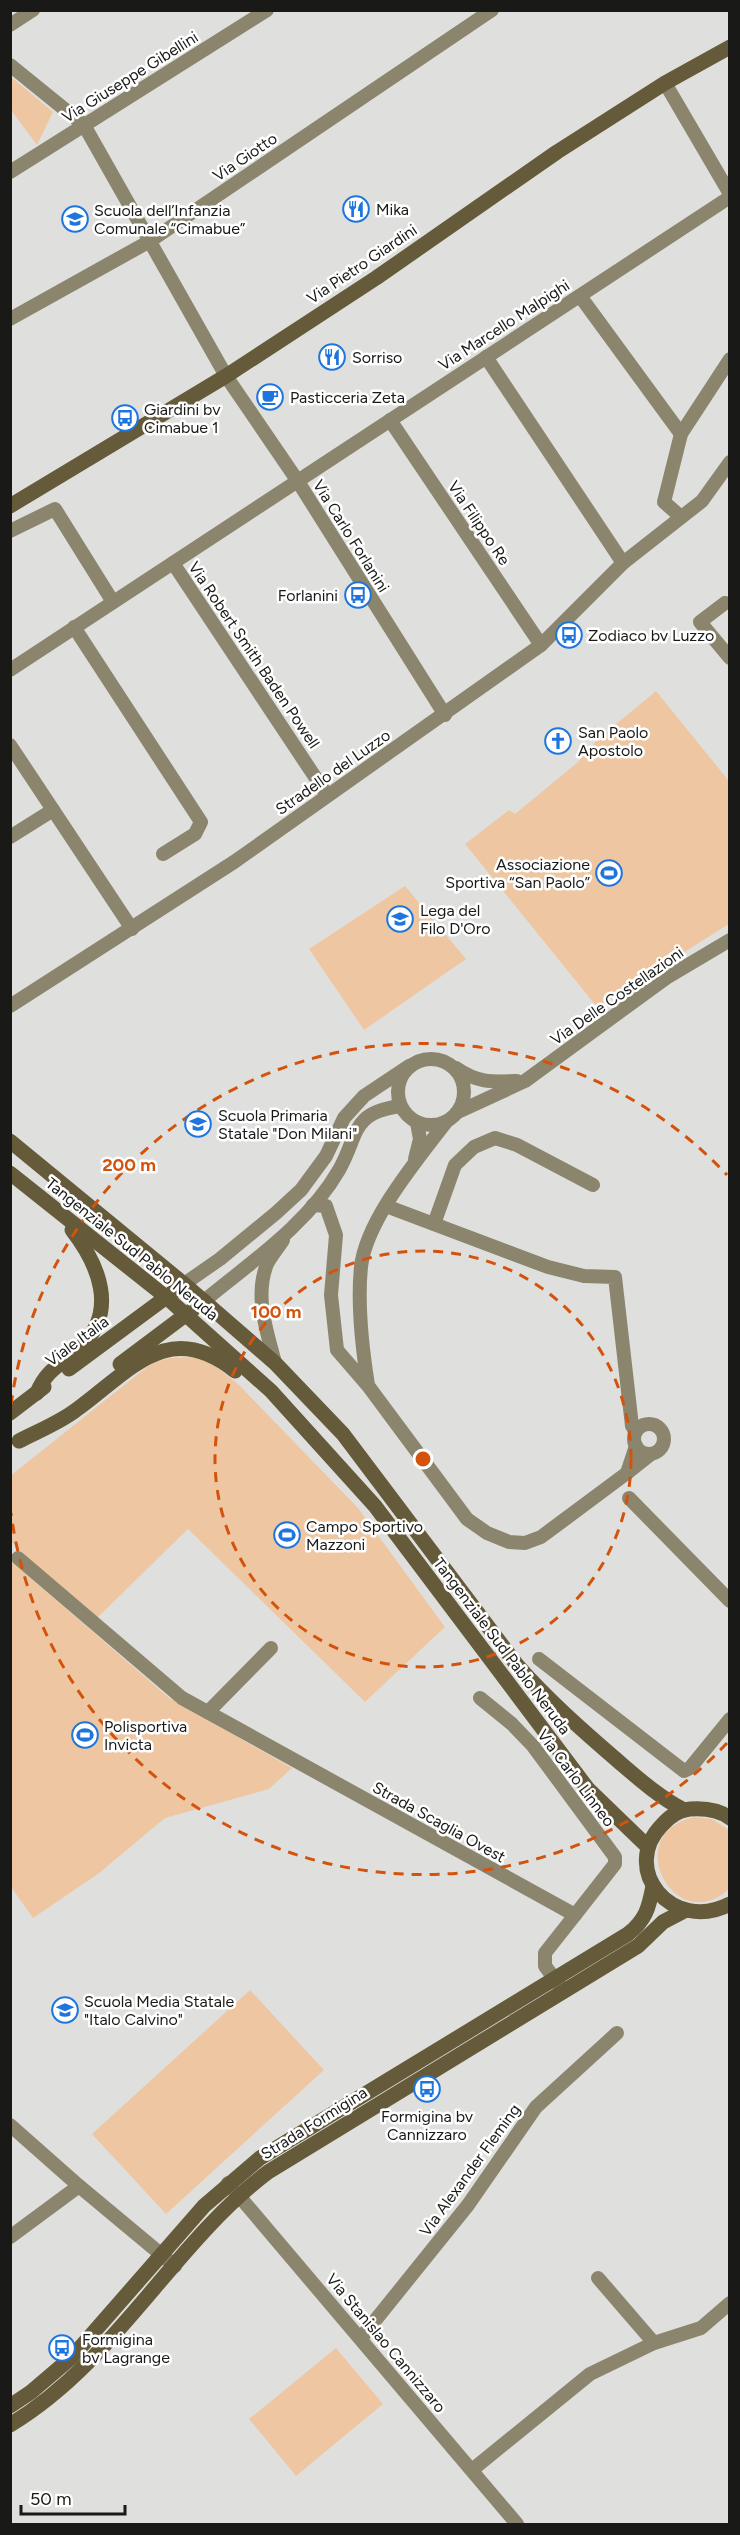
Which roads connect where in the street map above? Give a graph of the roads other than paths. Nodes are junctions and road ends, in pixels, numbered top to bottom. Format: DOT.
graph roads {
  1 [pos="33,10"];
  2 [pos="267,10"];
  3 [pos="492,10"];
  4 [pos="10,25"];
  5 [pos="729,47"];
  6 [pos="10,65"];
  7 [pos="665,83"];
  8 [pos="84,125"];
  9 [pos="10,172"];
  10 [pos="729,196"];
  11 [pos="150,242"];
  12 [pos="580,296"];
  13 [pos="10,319"];
  14 [pos="486,357"];
  15 [pos="729,359"];
  16 [pos="226,376"];
  17 [pos="390,420"];
  18 [pos="681,434"];
  19 [pos="728,468"];
  20 [pos="297,480"];
  21 [pos="10,506"];
  22 [pos="681,517"];
  23 [pos="10,531"];
  24 [pos="173,562"];
  25 [pos="623,563"];
  26 [pos="113,602"];
  27 [pos="725,603"];
  28 [pos="74,627"];
  29 [pos="541,645"];
  30 [pos="729,658"];
  31 [pos="10,670"];
  32 [pos="445,715"];
  33 [pos="10,745"];
  34 [pos="327,795"];
  35 [pos="53,810"];
  36 [pos="10,837"];
  37 [pos="163,854"];
  38 [pos="132,929"];
  39 [pos="729,940"];
  40 [pos="10,1006"];
  41 [pos="447,1063"];
  42 [pos="409,1066"];
  43 [pos="525,1081"];
  44 [pos="400,1106"];
  45 [pos="458,1112"];
  46 [pos="446,1122"];
  47 [pos="417,1123"];
  48 [pos="10,1141"];
  49 [pos="413,1164"];
  50 [pos="10,1173"];
  51 [pos="593,1185"];
  52 [pos="314,1205"];
  53 [pos="386,1206"];
  54 [pos="58,1211"];
  55 [pos="434,1224"];
  56 [pos="290,1228"];
  57 [pos="184,1284"];
  58 [pos="166,1298"];
  59 [pos="204,1301"];
  60 [pos="186,1315"];
  61 [pos="275,1363"];
  62 [pos="369,1388"];
  63 [pos="271,1391"];
  64 [pos="37,1393"];
  65 [pos="10,1413"];
  66 [pos="636,1431"];
  67 [pos="15,1444"];
  68 [pos="636,1446"];
  69 [pos="651,1454"];
  70 [pos="627,1473"];
  71 [pos="629,1498"];
  72 [pos="18,1558"];
  73 [pos="729,1601"];
  74 [pos="270,1648"];
  75 [pos="539,1659"];
  76 [pos="480,1698"];
  77 [pos="208,1712"];
  78 [pos="729,1719"];
  79 [pos="684,1810"];
  80 [pos="728,1813"];
  81 [pos="648,1847"];
  82 [pos="653,1886"];
  83 [pos="726,1910"];
  84 [pos="684,1911"];
  85 [pos="575,1915"];
  86 [pos="559,1985"];
  87 [pos="617,2032"];
  88 [pos="10,2124"];
  89 [pos="228,2183"];
  90 [pos="79,2186"];
  91 [pos="239,2196"];
  92 [pos="10,2237"];
  93 [pos="163,2256"];
  94 [pos="175,2266"];
  95 [pos="598,2278"];
  96 [pos="729,2303"];
  97 [pos="362,2338"];
  98 [pos="654,2343"];
  99 [pos="10,2406"];
  100 [pos="10,2425"];
  101 [pos="472,2470"];
  102 [pos="517,2524"];
  1 -- 4 [label="street"];
  2 -- 8 [label="street, Via Giuseppe Gibellini"];
  3 -- 11 [label="street, Via Giotto"];
  5 -- 7 [label="main road, Via Pietro Giardini"];
  6 -- 8 [label="street"];
  7 -- 10 [label="street"];
  7 -- 16 [label="main road, Via Pietro Giardini"];
  8 -- 9 [label="street, Via Giuseppe Gibellini"];
  8 -- 11 [label="street, Via Carlo Forlanini"];
  10 -- 12 [label="street, Via Marcello Malpighi"];
  11 -- 13 [label="street, Via Giotto"];
  11 -- 16 [label="street, Via Carlo Forlanini"];
  12 -- 14 [label="street, Via Marcello Malpighi"];
  12 -- 18 [label="street"];
  14 -- 17 [label="street, Via Marcello Malpighi"];
  14 -- 25 [label="street"];
  15 -- 18 [label="street"];
  16 -- 20 [label="street, Via Carlo Forlanini"];
  16 -- 21 [label="main road, Via Pietro Giardini"];
  17 -- 20 [label="street, Via Marcello Malpighi"];
  17 -- 29 [label="street, Via Filippo Re"];
  18 -- 22 [label="street"];
  19 -- 22 [label="street, Stradello del Luzzo"];
  20 -- 24 [label="street, Via Marcello Malpighi"];
  20 -- 32 [label="street, Via Carlo Forlanini"];
  22 -- 25 [label="street, Stradello del Luzzo"];
  23 -- 26 [label="street"];
  24 -- 26 [label="street, Via Marcello Malpighi"];
  24 -- 34 [label="street, Via Robert Smith Baden Powell"];
  25 -- 29 [label="street, Stradello del Luzzo"];
  26 -- 28 [label="street, Via Marcello Malpighi"];
  27 -- 30 [label="street"];
  28 -- 31 [label="street, Via Marcello Malpighi"];
  28 -- 37 [label="street"];
  29 -- 32 [label="street, Stradello del Luzzo"];
  32 -- 34 [label="street, Stradello del Luzzo"];
  33 -- 35 [label="street"];
  34 -- 38 [label="street, Stradello del Luzzo"];
  35 -- 36 [label="street"];
  35 -- 38 [label="street"];
  38 -- 40 [label="street, Stradello del Luzzo"];
  39 -- 43 [label="street, Via Delle Costellazioni"];
  41 -- 42 [label="street"];
  41 -- 43 [label="street"];
  41 -- 45 [label="street"];
  42 -- 44 [label="street"];
  42 -- 57 [label="street"];
  43 -- 45 [label="street, Via Delle Costellazioni"];
  44 -- 47 [label="street"];
  44 -- 52 [label="street"];
  45 -- 46 [label="street"];
  46 -- 47 [label="street"];
  46 -- 49 [label="street"];
  47 -- 49 [label="street"];
  48 -- 57 [label="main road, Tangenziale Sud Pablo Neruda"];
  49 -- 53 [label="street"];
  50 -- 54 [label="main road, Tangenziale Sud Pablo Neruda"];
  51 -- 55 [label="street"];
  52 -- 56 [label="street"];
  52 -- 62 [label="street"];
  53 -- 55 [label="street"];
  53 -- 62 [label="street"];
  54 -- 58 [label="main road, Tangenziale Sud Pablo Neruda"];
  54 -- 64 [label="main road"];
  55 -- 66 [label="street"];
  56 -- 59 [label="street"];
  56 -- 61 [label="street"];
  57 -- 58 [label="main road, Viale Italia"];
  57 -- 59 [label="main road, Tangenziale Sud Pablo Neruda"];
  58 -- 60 [label="main road, Tangenziale Sud Pablo Neruda"];
  58 -- 64 [label="main road, Viale Italia"];
  59 -- 60 [label="main road"];
  59 -- 61 [label="main road, Tangenziale Sud Pablo Neruda"];
  60 -- 63 [label="main road, Tangenziale Sud Pablo Neruda"];
  60 -- 67 [label="main road"];
  61 -- 79 [label="main road, Tangenziale Sud Pablo Neruda"];
  62 -- 70 [label="street"];
  63 -- 67 [label="main road"];
  63 -- 81 [label="main road, Tangenziale Sud Pablo Neruda"];
  64 -- 65 [label="main road, Viale Italia"];
  66 -- 68 [label="street"];
  66 -- 69 [label="street"];
  68 -- 69 [label="street"];
  68 -- 70 [label="street"];
  69 -- 70 [label="street"];
  71 -- 73 [label="street"];
  72 -- 77 [label="street, Strada Scaglia Ovest"];
  74 -- 77 [label="street"];
  75 -- 78 [label="street"];
  76 -- 85 [label="street, Via Carlo Linneo"];
  77 -- 85 [label="street, Strada Scaglia Ovest"];
  79 -- 80 [label="main road"];
  79 -- 81 [label="main road"];
  81 -- 82 [label="main road"];
  82 -- 84 [label="main road"];
  82 -- 86 [label="main road, Strada Formigina"];
  83 -- 84 [label="main road"];
  84 -- 86 [label="main road, Strada Formigina"];
  85 -- 86 [label="street"];
  86 -- 89 [label="main road, Strada Formigina"];
  86 -- 91 [label="main road, Strada Formigina"];
  87 -- 97 [label="street, Via Alexander Fleming"];
  88 -- 90 [label="street"];
  89 -- 91 [label="street, Via Stanislao Cannizzaro"];
  89 -- 93 [label="main road, Strada Formigina"];
  90 -- 92 [label="street"];
  90 -- 93 [label="street"];
  91 -- 94 [label="main road, Strada Formigina"];
  91 -- 97 [label="street, Via Stanislao Cannizzaro"];
  93 -- 94 [label="street"];
  93 -- 99 [label="main road, Strada Formigina"];
  94 -- 100 [label="main road, Strada Formigina"];
  95 -- 98 [label="street"];
  96 -- 98 [label="street"];
  97 -- 101 [label="street, Via Stanislao Cannizzaro"];
  98 -- 101 [label="street"];
  101 -- 102 [label="street, Via Stanislao Cannizzaro"];
}
